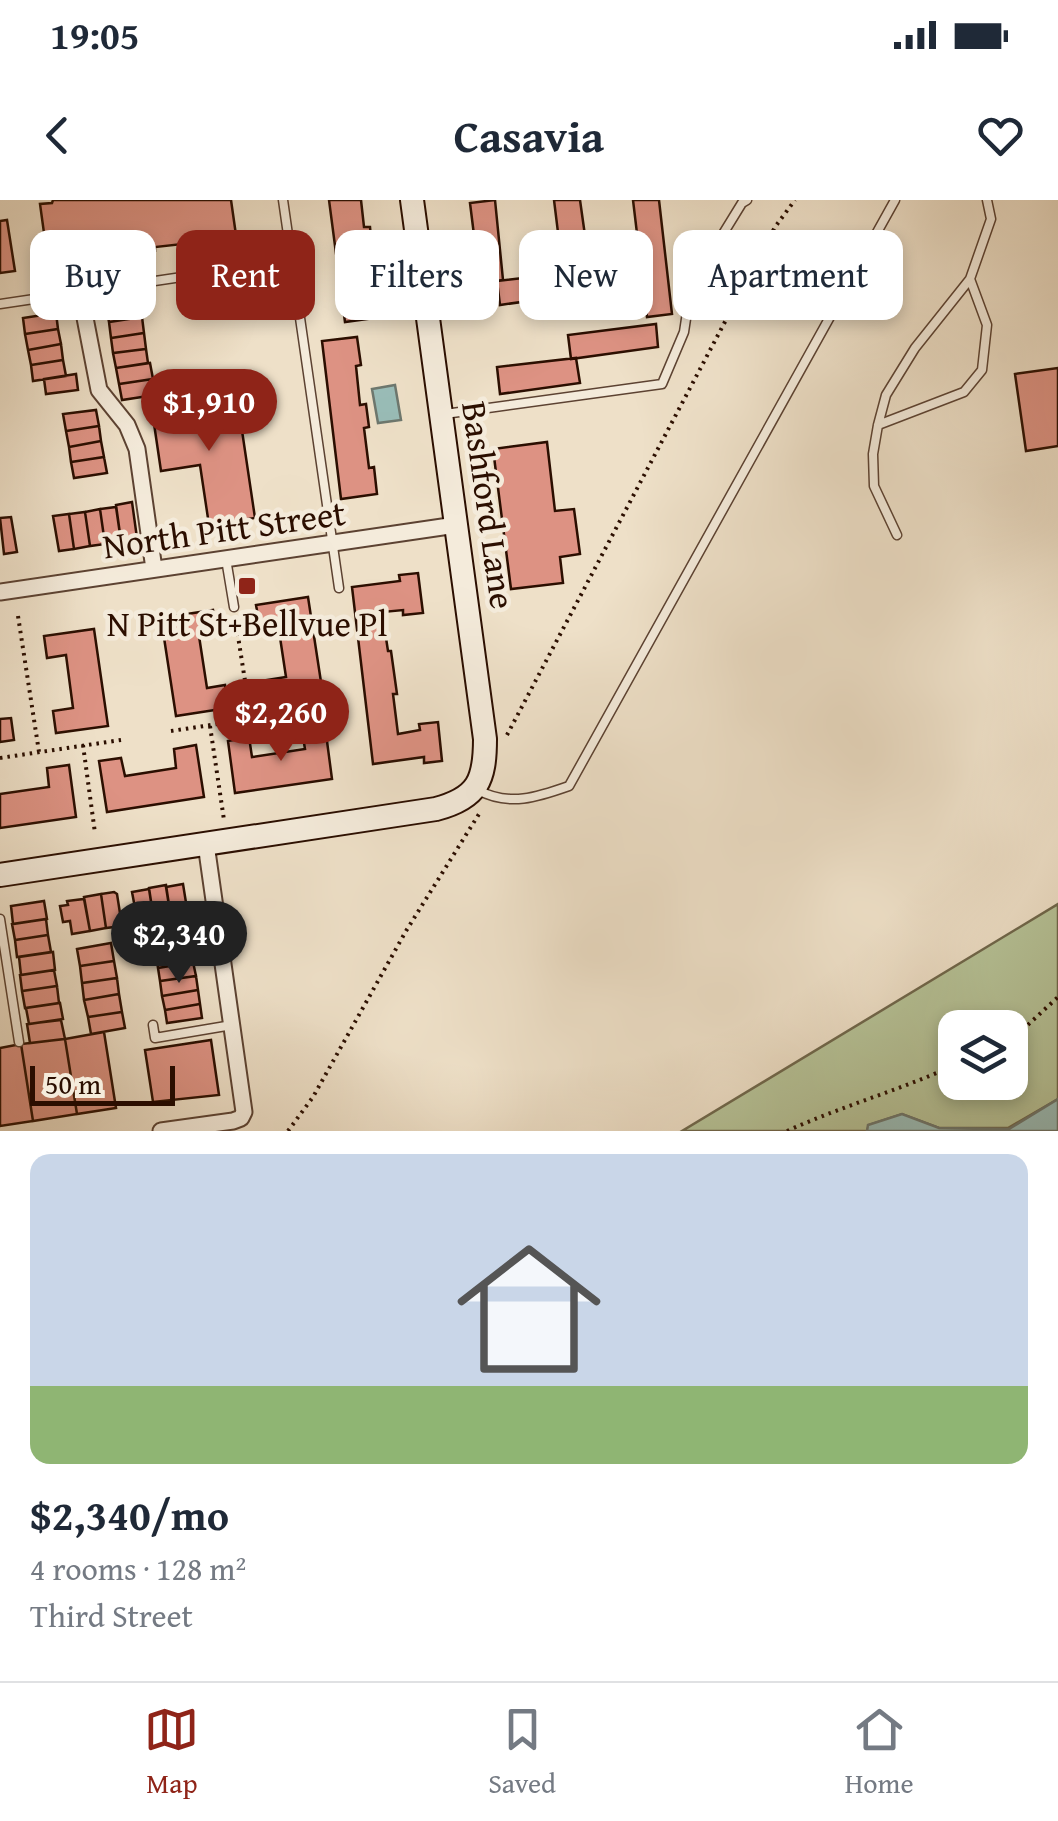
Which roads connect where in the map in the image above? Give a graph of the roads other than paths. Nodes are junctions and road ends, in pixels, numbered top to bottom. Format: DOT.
graph roads {
  1 [pos="283,200"];
  2 [pos="412,200"];
  3 [pos="747,200"];
  4 [pos="896,200"];
  5 [pos="988,200"];
  6 [pos="970,280"];
  7 [pos="30,300"];
  8 [pos="0,304"];
  9 [pos="85,320"];
  10 [pos="441,414"];
  11 [pos="878,425"];
  12 [pos="456,525"];
  13 [pos="897,535"];
  14 [pos="334,543"];
  15 [pos="226,559"];
  16 [pos="154,570"];
  17 [pos="339,588"];
  18 [pos="0,592"];
  19 [pos="234,608"];
  20 [pos="481,792"];
  21 [pos="216,842"];
  22 [pos="0,875"];
  23 [pos="0,919"];
  24 [pos="3,962"];
  25 [pos="153,1025"];
  26 [pos="232,1025"];
  27 [pos="19,1042"];
  28 [pos="160,1131"];
  1 -- 14 [label="lane"];
  2 -- 10 [label="street, Bashford Lane"];
  3 -- 10 [label="lane"];
  4 -- 20 [label="lane"];
  5 -- 6 [label="lane"];
  6 -- 11 [label="lane"];
  6 -- 11 [label="lane"];
  7 -- 8 [label="lane"];
  9 -- 16 [label="street"];
  10 -- 12 [label="street, Bashford Lane"];
  11 -- 13 [label="lane"];
  12 -- 14 [label="street, North Pitt Street"];
  12 -- 20 [label="street, Bashford Lane"];
  14 -- 15 [label="street, North Pitt Street"];
  14 -- 17 [label="lane"];
  15 -- 16 [label="street, North Pitt Street"];
  15 -- 19 [label="lane"];
  16 -- 18 [label="street, North Pitt Street"];
  20 -- 21 [label="street"];
  21 -- 22 [label="street"];
  21 -- 26 [label="street"];
  23 -- 24 [label="lane"];
  24 -- 27 [label="lane"];
  25 -- 26 [label="lane"];
  26 -- 28 [label="street"];
}
